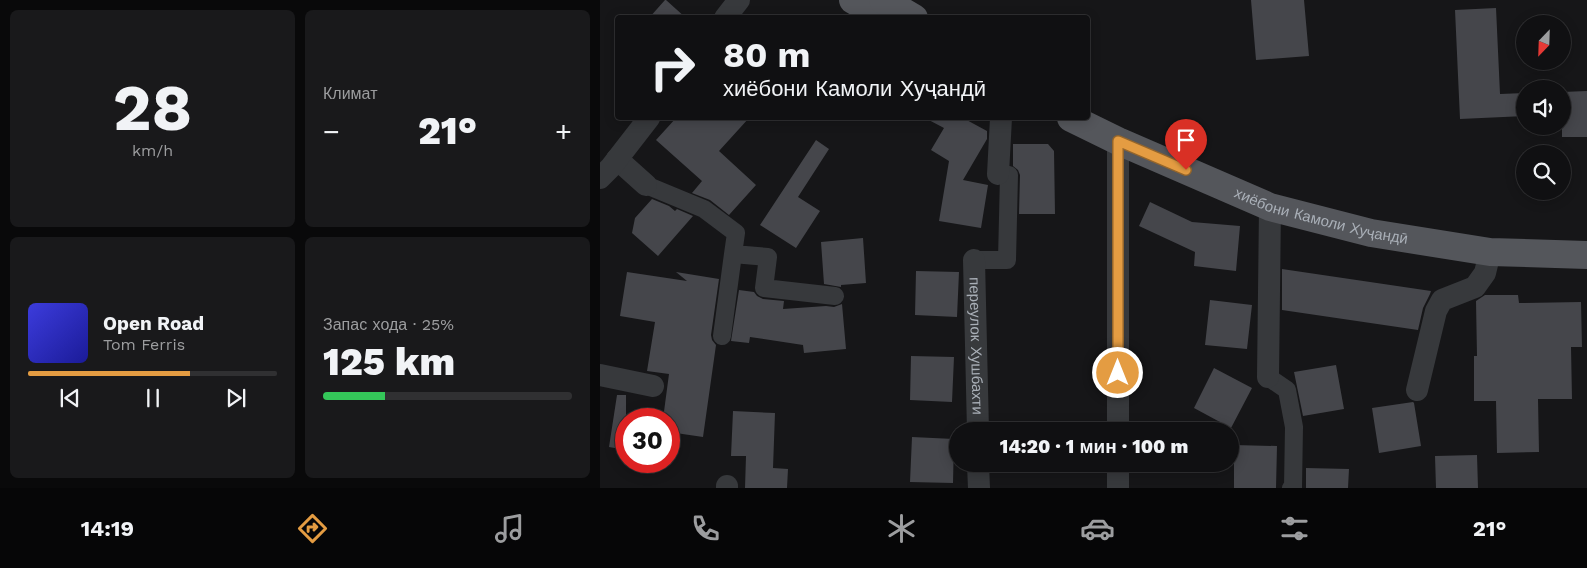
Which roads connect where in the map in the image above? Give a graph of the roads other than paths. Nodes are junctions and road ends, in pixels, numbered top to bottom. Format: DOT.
graph roads {
  1 [pos="739,0"];
  2 [pos="853,0"];
  3 [pos="882,0"];
  4 [pos="728,15"];
  5 [pos="879,15"];
  6 [pos="909,15"];
  7 [pos="1090,110"];
  8 [pos="647,120"];
  9 [pos="1001,120"];
  10 [pos="1075,120"];
  11 [pos="1118,141"];
  12 [pos="607,167"];
  13 [pos="998,174"];
  14 [pos="646,185"];
  15 [pos="1270,207"];
  16 [pos="1587,237"];
  17 [pos="1490,252"];
  18 [pos="733,254"];
  19 [pos="1587,255"];
  20 [pos="974,260"];
  21 [pos="835,296"];
  22 [pos="722,336"];
  23 [pos="600,375"];
  24 [pos="1268,377"];
  25 [pos="653,386"];
  26 [pos="1416,390"];
  27 [pos="978,422"];
  28 [pos="1118,422"];
  29 [pos="978,472"];
  30 [pos="1118,472"];
  31 [pos="979,488"];
  32 [pos="1118,488"];
  33 [pos="1291,488"];
  1 -- 4 [label="street"];
  2 -- 5 [label="main road"];
  3 -- 6 [label="main road"];
  7 -- 16 [label="main road, хиёбони Камоли Хуҷандӣ"];
  8 -- 12 [label="street"];
  9 -- 13 [label="street"];
  10 -- 11 [label="main road, хиёбони Камоли Хуҷандӣ"];
  11 -- 15 [label="main road, хиёбони Камоли Хуҷандӣ"];
  11 -- 28 [label="street"];
  12 -- 14 [label="street"];
  13 -- 20 [label="street"];
  14 -- 18 [label="street"];
  15 -- 17 [label="main road, хиёбони Камоли Хуҷандӣ"];
  15 -- 24 [label="street"];
  17 -- 19 [label="main road, хиёбони Камоли Хуҷандӣ"];
  17 -- 26 [label="street"];
  18 -- 21 [label="street"];
  18 -- 22 [label="street"];
  20 -- 27 [label="street, переулок Хушбахти"];
  23 -- 25 [label="street"];
  24 -- 33 [label="street"];
  29 -- 31 [label="street"];
  30 -- 32 [label="street"];
}
